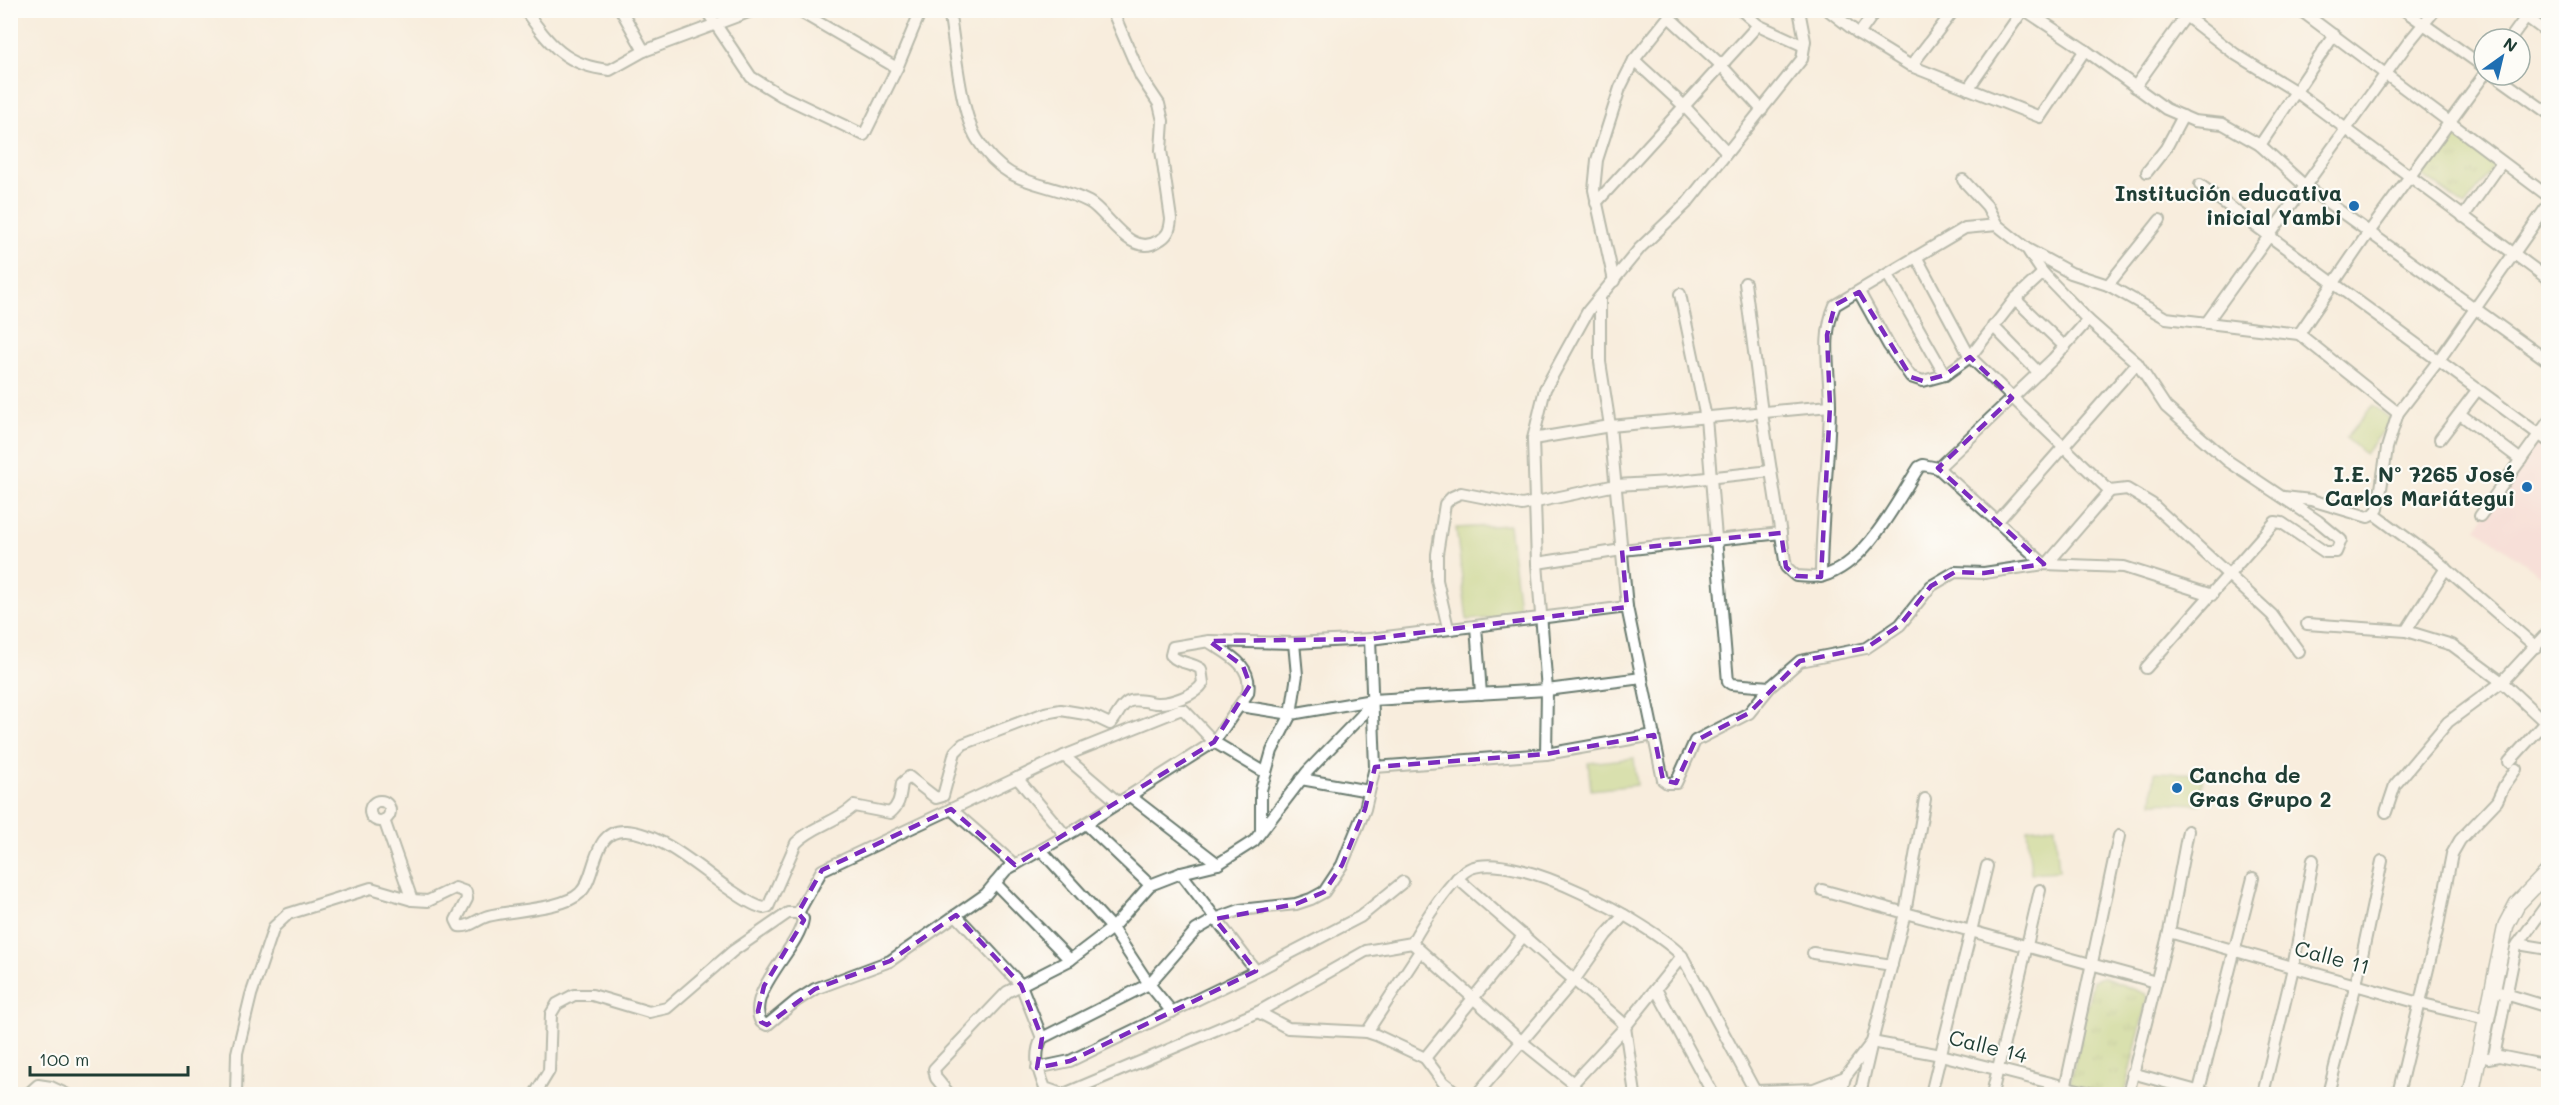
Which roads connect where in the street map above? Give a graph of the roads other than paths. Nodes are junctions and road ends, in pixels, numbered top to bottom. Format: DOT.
graph roads {
  1 [pos="525,10"];
  2 [pos="621,10"];
  3 [pos="706,10"];
  4 [pos="754,10"];
  5 [pos="797,10"];
  6 [pos="921,10"];
  7 [pos="949,10"];
  8 [pos="1112,10"];
  9 [pos="1741,10"];
  10 [pos="1799,10"];
  11 [pos="1828,10"];
  12 [pos="1876,10"];
  13 [pos="1954,10"];
  14 [pos="2024,10"];
  15 [pos="2301,10"];
  16 [pos="2404,10"];
  17 [pos="2435,10"];
  18 [pos="2517,10"];
  19 [pos="2184,12"];
  20 [pos="1671,13"];
  21 [pos="2529,14"];
  22 [pos="714,25"];
  23 [pos="1758,25"];
  24 [pos="2423,25"];
  25 [pos="2519,27"];
  26 [pos="2548,33"];
  27 [pos="1859,34"];
  28 [pos="2334,35"];
  29 [pos="1804,46"];
  30 [pos="2085,50"];
  31 [pos="644,51"];
  32 [pos="1634,60"];
  33 [pos="2472,60"];
  34 [pos="1720,64"];
  35 [pos="1911,66"];
  36 [pos="897,68"];
  37 [pos="2386,75"];
  38 [pos="2135,87"];
  39 [pos="2475,87"];
  40 [pos="2512,87"];
  41 [pos="1968,89"];
  42 [pos="2295,91"];
  43 [pos="1684,106"];
  44 [pos="1762,110"];
  45 [pos="2548,113"];
  46 [pos="2182,116"];
  47 [pos="2448,123"];
  48 [pos="2346,130"];
  49 [pos="2260,145"];
  50 [pos="1727,152"];
  51 [pos="2502,162"];
  52 [pos="2147,172"];
  53 [pos="2409,177"];
  54 [pos="1963,180"];
  55 [pos="2200,184"];
  56 [pos="2305,186"];
  57 [pos="2548,196"];
  58 [pos="1596,203"];
  59 [pos="2548,205"];
  60 [pos="2463,217"];
  61 [pos="2160,220"];
  62 [pos="1997,225"];
  63 [pos="2369,232"];
  64 [pos="2269,236"];
  65 [pos="2027,249"];
  66 [pos="2515,255"];
  67 [pos="1917,258"];
  68 [pos="2043,273"];
  69 [pos="1888,275"];
  70 [pos="2548,279"];
  71 [pos="1614,280"];
  72 [pos="1745,283"];
  73 [pos="2333,283"];
  74 [pos="2108,285"];
  75 [pos="1859,292"];
  76 [pos="1680,294"];
  77 [pos="1600,298"];
  78 [pos="2015,299"];
  79 [pos="2477,308"];
  80 [pos="2088,320"];
  81 [pos="2207,322"];
  82 [pos="1993,326"];
  83 [pos="2299,334"];
  84 [pos="2064,347"];
  85 [pos="1970,357"];
  86 [pos="2439,360"];
  87 [pos="2548,361"];
  88 [pos="2137,363"];
  89 [pos="2039,373"];
  90 [pos="1945,375"];
  91 [pos="2478,389"];
  92 [pos="2012,398"];
  93 [pos="1830,406"];
  94 [pos="1762,413"];
  95 [pos="2398,413"];
  96 [pos="2460,414"];
  97 [pos="1706,418"];
  98 [pos="2548,422"];
  99 [pos="1610,426"];
  100 [pos="2539,434"];
  101 [pos="1533,439"];
  102 [pos="2440,439"];
  103 [pos="2548,441"];
  104 [pos="2064,447"];
  105 [pos="2520,460"];
  106 [pos="1938,468"];
  107 [pos="1771,471"];
  108 [pos="1711,476"];
  109 [pos="1616,485"];
  110 [pos="2110,491"];
  111 [pos="2278,496"];
  112 [pos="1535,503"];
  113 [pos="2374,514"];
  114 [pos="2480,516"];
  115 [pos="1997,522"];
  116 [pos="1781,533"];
  117 [pos="1717,539"];
  118 [pos="1622,550"];
  119 [pos="1536,563"];
  120 [pos="2045,564"];
  121 [pos="2446,568"];
  122 [pos="2230,574"];
  123 [pos="1821,577"];
  124 [pos="2212,595"];
  125 [pos="1627,607"];
  126 [pos="1541,619"];
  127 [pos="2307,624"];
  128 [pos="1476,626"];
  129 [pos="1448,628"];
  130 [pos="2406,631"];
  131 [pos="2548,632"];
  132 [pos="1370,639"];
  133 [pos="1209,641"];
  134 [pos="1294,643"];
  135 [pos="2536,647"];
  136 [pos="2299,652"];
  137 [pos="2146,668"];
  138 [pos="1642,678"];
  139 [pos="2502,682"];
  140 [pos="1770,687"];
  141 [pos="1547,690"];
  142 [pos="1481,694"];
  143 [pos="1372,700"];
  144 [pos="1240,706"];
  145 [pos="1292,714"];
  146 [pos="2548,722"];
  147 [pos="1654,735"];
  148 [pos="1214,742"];
  149 [pos="1546,754"];
  150 [pos="1064,756"];
  151 [pos="1375,767"];
  152 [pos="1266,772"];
  153 [pos="1017,778"];
  154 [pos="1302,779"];
  155 [pos="1370,791"];
  156 [pos="1130,796"];
  157 [pos="1925,799"];
  158 [pos="1119,803"];
  159 [pos="951,809"];
  160 [pos="2386,812"];
  161 [pos="384,820"];
  162 [pos="1086,824"];
  163 [pos="1261,831"];
  164 [pos="2188,831"];
  165 [pos="1066,836"];
  166 [pos="2119,836"];
  167 [pos="1041,850"];
  168 [pos="2313,860"];
  169 [pos="2382,861"];
  170 [pos="1218,864"];
  171 [pos="1015,865"];
  172 [pos="1987,866"];
  173 [pos="2548,872"];
  174 [pos="1181,873"];
  175 [pos="1457,878"];
  176 [pos="2253,878"];
  177 [pos="1402,882"];
  178 [pos="995,883"];
  179 [pos="1150,885"];
  180 [pos="1822,890"];
  181 [pos="2040,890"];
  182 [pos="412,900"];
  183 [pos="2547,904"];
  184 [pos="798,913"];
  185 [pos="1905,913"];
  186 [pos="956,915"];
  187 [pos="1624,915"];
  188 [pos="1215,918"];
  189 [pos="1112,928"];
  190 [pos="1970,931"];
  191 [pos="2169,932"];
  192 [pos="1524,935"];
  193 [pos="2518,944"];
  194 [pos="2026,946"];
  195 [pos="1416,947"];
  196 [pos="2548,949"];
  197 [pos="2234,951"];
  198 [pos="1812,953"];
  199 [pos="1682,956"];
  200 [pos="1070,960"];
  201 [pos="2092,964"];
  202 [pos="1892,965"];
  203 [pos="2293,968"];
  204 [pos="1256,971"];
  205 [pos="1575,979"];
  206 [pos="2156,982"];
  207 [pos="1149,984"];
  208 [pos="2356,984"];
  209 [pos="1021,985"];
  210 [pos="2501,985"];
  211 [pos="1656,989"];
  212 [pos="1473,1000"];
  213 [pos="2419,1003"];
  214 [pos="2548,1007"];
  215 [pos="1172,1012"];
  216 [pos="1258,1012"];
  217 [pos="2486,1019"];
  218 [pos="1625,1027"];
  219 [pos="1367,1032"];
  220 [pos="1042,1038"];
  221 [pos="1521,1042"];
  222 [pos="1872,1042"];
  223 [pos="1941,1055"];
  224 [pos="2487,1057"];
  225 [pos="1425,1058"];
  226 [pos="2548,1066"];
  227 [pos="1037,1068"];
  228 [pos="1998,1070"];
  229 [pos="2133,1073"];
  230 [pos="1845,1077"];
  231 [pos="1573,1083"];
  232 [pos="2065,1091"];
  233 [pos="1756,1093"];
  234 [pos="2201,1094"];
  235 [pos="28,1095"];
  236 [pos="66,1095"];
  237 [pos="236,1095"];
  238 [pos="535,1095"];
  239 [pos="949,1095"];
  240 [pos="1063,1095"];
  241 [pos="1458,1095"];
  242 [pos="1477,1095"];
  243 [pos="1578,1095"];
  244 [pos="1635,1095"];
  245 [pos="1713,1095"];
  246 [pos="1841,1095"];
  247 [pos="1860,1095"];
  248 [pos="1931,1095"];
  249 [pos="1992,1095"];
  250 [pos="2094,1095"];
  251 [pos="2128,1095"];
  252 [pos="2264,1095"];
  253 [pos="2328,1095"];
  254 [pos="2398,1095"];
  255 [pos="2471,1095"];
  1 -- 31 [label="street"];
  2 -- 31 [label="street"];
  3 -- 22 [label="street"];
  4 -- 22 [label="street"];
  5 -- 36 [label="street"];
  6 -- 36 [label="street"];
  7 -- 8 [label="street"];
  9 -- 23 [label="street"];
  10 -- 29 [label="street"];
  11 -- 27 [label="street"];
  12 -- 27 [label="street"];
  13 -- 35 [label="street"];
  14 -- 30 [label="street"];
  14 -- 41 [label="street"];
  15 -- 28 [label="street"];
  16 -- 24 [label="street"];
  17 -- 24 [label="street"];
  18 -- 21 [label="street"];
  19 -- 38 [label="street"];
  19 -- 42 [label="street"];
  20 -- 32 [label="street"];
  20 -- 34 [label="street"];
  21 -- 25 [label="street"];
  21 -- 26 [label="street"];
  22 -- 31 [label="street"];
  22 -- 36 [label="street"];
  23 -- 29 [label="street"];
  23 -- 34 [label="street"];
  24 -- 33 [label="street"];
  24 -- 37 [label="street"];
  27 -- 35 [label="street"];
  28 -- 37 [label="street"];
  28 -- 42 [label="street"];
  29 -- 44 [label="street"];
  30 -- 38 [label="street"];
  30 -- 41 [label="street"];
  32 -- 43 [label="street"];
  32 -- 58 [label="street"];
  34 -- 43 [label="street"];
  34 -- 44 [label="street"];
  35 -- 41 [label="street"];
  37 -- 47 [label="street"];
  37 -- 48 [label="street"];
  38 -- 46 [label="street"];
  39 -- 47 [label="street"];
  40 -- 45 [label="street"];
  42 -- 48 [label="street"];
  42 -- 49 [label="street"];
  43 -- 50 [label="street"];
  43 -- 58 [label="street"];
  44 -- 50 [label="street"];
  46 -- 49 [label="street"];
  46 -- 52 [label="street"];
  47 -- 51 [label="street"];
  47 -- 53 [label="street"];
  48 -- 53 [label="street"];
  48 -- 56 [label="street"];
  49 -- 56 [label="street"];
  50 -- 71 [label="street"];
  51 -- 57 [label="street"];
  51 -- 60 [label="street"];
  53 -- 60 [label="street"];
  53 -- 63 [label="street"];
  54 -- 62 [label="street"];
  55 -- 64 [label="street"];
  56 -- 63 [label="street"];
  56 -- 64 [label="street"];
  58 -- 71 [label="street"];
  59 -- 66 [label="street"];
  60 -- 66 [label="street"];
  61 -- 74 [label="street"];
  62 -- 65 [label="street"];
  62 -- 67 [label="street"];
  63 -- 73 [label="street"];
  63 -- 79 [label="street"];
  64 -- 73 [label="street"];
  64 -- 81 [label="street"];
  65 -- 68 [label="street"];
  65 -- 74 [label="street"];
  66 -- 70 [label="street"];
  66 -- 79 [label="street"];
  67 -- 69 [label="street"];
  67 -- 85 [label="street"];
  68 -- 78 [label="street"];
  68 -- 80 [label="street"];
  69 -- 75 [label="street"];
  69 -- 90 [label="street"];
  71 -- 77 [label="street"];
  72 -- 94 [label="street"];
  73 -- 83 [label="street"];
  73 -- 86 [label="street"];
  74 -- 81 [label="street"];
  75 -- 90 [label="street"];
  75 -- 93 [label="street"];
  76 -- 97 [label="street"];
  77 -- 99 [label="street"];
  77 -- 101 [label="street"];
  78 -- 82 [label="street"];
  78 -- 84 [label="street"];
  79 -- 86 [label="street"];
  79 -- 87 [label="street"];
  80 -- 84 [label="street"];
  80 -- 88 [label="street"];
  81 -- 83 [label="street"];
  82 -- 85 [label="street"];
  82 -- 89 [label="street"];
  83 -- 95 [label="street"];
  84 -- 89 [label="street"];
  85 -- 90 [label="street"];
  85 -- 92 [label="street"];
  86 -- 91 [label="street"];
  86 -- 95 [label="street"];
  88 -- 104 [label="street"];
  88 -- 111 [label="street"];
  89 -- 92 [label="street"];
  91 -- 96 [label="street"];
  91 -- 100 [label="street"];
  92 -- 104 [label="street"];
  92 -- 106 [label="street"];
  93 -- 94 [label="street"];
  93 -- 123 [label="street"];
  94 -- 97 [label="street"];
  94 -- 107 [label="street"];
  95 -- 113 [label="street"];
  96 -- 102 [label="street"];
  96 -- 105 [label="street"];
  97 -- 99 [label="street"];
  97 -- 108 [label="street"];
  98 -- 100 [label="street"];
  99 -- 101 [label="street"];
  99 -- 109 [label="street"];
  100 -- 103 [label="street"];
  100 -- 105 [label="street"];
  101 -- 112 [label="street"];
  104 -- 110 [label="street"];
  104 -- 115 [label="street"];
  105 -- 114 [label="street"];
  106 -- 115 [label="street"];
  106 -- 123 [label="street"];
  107 -- 108 [label="street"];
  107 -- 116 [label="street"];
  108 -- 109 [label="street"];
  108 -- 117 [label="street"];
  109 -- 112 [label="street"];
  109 -- 118 [label="street"];
  110 -- 120 [label="street"];
  110 -- 122 [label="street"];
  111 -- 113 [label="street"];
  111 -- 122 [label="street"];
  112 -- 119 [label="street"];
  112 -- 129 [label="street"];
  113 -- 121 [label="street"];
  115 -- 120 [label="street"];
  116 -- 117 [label="street"];
  116 -- 123 [label="street"];
  117 -- 118 [label="street"];
  117 -- 140 [label="street"];
  118 -- 119 [label="street"];
  118 -- 125 [label="street"];
  119 -- 126 [label="street"];
  120 -- 124 [label="street"];
  120 -- 140 [label="street"];
  121 -- 130 [label="street"];
  121 -- 135 [label="street"];
  122 -- 124 [label="street"];
  122 -- 136 [label="street"];
  124 -- 137 [label="street"];
  125 -- 126 [label="street"];
  125 -- 138 [label="street"];
  126 -- 128 [label="street"];
  126 -- 141 [label="street"];
  127 -- 130 [label="street"];
  128 -- 129 [label="street"];
  128 -- 142 [label="street"];
  129 -- 132 [label="street"];
  130 -- 139 [label="street"];
  131 -- 135 [label="street"];
  132 -- 134 [label="street"];
  132 -- 143 [label="street"];
  133 -- 134 [label="street"];
  133 -- 144 [label="street"];
  133 -- 182 [label="street"];
  134 -- 145 [label="street"];
  135 -- 139 [label="street"];
  138 -- 141 [label="street"];
  138 -- 147 [label="street"];
  139 -- 146 [label="street"];
  139 -- 160 [label="street"];
  140 -- 147 [label="street"];
  141 -- 142 [label="street"];
  141 -- 149 [label="street"];
  142 -- 143 [label="street"];
  143 -- 145 [label="street"];
  143 -- 151 [label="street"];
  143 -- 154 [label="street"];
  144 -- 145 [label="street"];
  144 -- 148 [label="street"];
  145 -- 152 [label="street"];
  146 -- 213 [label="street"];
  147 -- 149 [label="street"];
  148 -- 150 [label="street"];
  148 -- 152 [label="street"];
  148 -- 156 [label="street"];
  149 -- 151 [label="street"];
  150 -- 153 [label="street"];
  150 -- 158 [label="street"];
  151 -- 155 [label="street"];
  152 -- 163 [label="street"];
  153 -- 159 [label="street"];
  153 -- 165 [label="street"];
  154 -- 155 [label="street"];
  154 -- 163 [label="street"];
  155 -- 188 [label="street"];
  156 -- 158 [label="street"];
  156 -- 170 [label="street"];
  157 -- 185 [label="street"];
  158 -- 162 [label="street"];
  159 -- 171 [label="street"];
  159 -- 184 [label="street"];
  161 -- 182 [label="street"];
  162 -- 165 [label="street"];
  162 -- 179 [label="street"];
  163 -- 170 [label="street"];
  164 -- 191 [label="street"];
  165 -- 167 [label="street"];
  166 -- 201 [label="street"];
  167 -- 171 [label="street"];
  167 -- 189 [label="street"];
  168 -- 203 [label="street"];
  169 -- 208 [label="street"];
  170 -- 174 [label="street"];
  171 -- 178 [label="street"];
  172 -- 190 [label="street"];
  173 -- 210 [label="street"];
  174 -- 179 [label="street"];
  174 -- 188 [label="street"];
  175 -- 187 [label="street"];
  175 -- 192 [label="street"];
  175 -- 195 [label="street"];
  176 -- 197 [label="street"];
  177 -- 204 [label="street"];
  178 -- 186 [label="street"];
  178 -- 200 [label="street"];
  179 -- 189 [label="street"];
  180 -- 185 [label="street"];
  181 -- 194 [label="street"];
  182 -- 237 [label="street"];
  183 -- 193 [label="street"];
  184 -- 186 [label="street"];
  184 -- 238 [label="street"];
  185 -- 190 [label="street"];
  185 -- 202 [label="street"];
  186 -- 209 [label="street"];
  187 -- 199 [label="street"];
  187 -- 205 [label="street"];
  188 -- 204 [label="street"];
  188 -- 207 [label="street"];
  189 -- 200 [label="street"];
  189 -- 207 [label="street"];
  190 -- 194 [label="street"];
  190 -- 223 [label="street"];
  191 -- 197 [label="street, Calle 11"];
  191 -- 206 [label="street"];
  192 -- 205 [label="street"];
  192 -- 212 [label="street"];
  193 -- 196 [label="street"];
  193 -- 210 [label="street"];
  194 -- 201 [label="street"];
  194 -- 228 [label="street"];
  195 -- 212 [label="street"];
  195 -- 216 [label="street"];
  195 -- 219 [label="street"];
  197 -- 203 [label="street, Calle 11"];
  197 -- 234 [label="street"];
  198 -- 202 [label="street"];
  199 -- 211 [label="street"];
  199 -- 233 [label="street"];
  200 -- 209 [label="street"];
  201 -- 206 [label="street"];
  201 -- 232 [label="street"];
  202 -- 222 [label="street"];
  203 -- 208 [label="street, Calle 11"];
  203 -- 252 [label="street"];
  204 -- 215 [label="street"];
  205 -- 218 [label="street"];
  205 -- 221 [label="street"];
  206 -- 229 [label="street"];
  207 -- 215 [label="street"];
  207 -- 220 [label="street"];
  208 -- 213 [label="street, Calle 11"];
  208 -- 253 [label="street"];
  209 -- 220 [label="street"];
  209 -- 239 [label="street"];
  210 -- 214 [label="street"];
  210 -- 217 [label="street"];
  210 -- 224 [label="street"];
  211 -- 218 [label="street"];
  211 -- 245 [label="street"];
  212 -- 221 [label="street"];
  212 -- 225 [label="street"];
  213 -- 217 [label="street, Calle 11"];
  213 -- 254 [label="street"];
  215 -- 227 [label="street"];
  216 -- 219 [label="street"];
  216 -- 240 [label="street"];
  217 -- 224 [label="street"];
  218 -- 231 [label="street"];
  218 -- 244 [label="street"];
  219 -- 225 [label="street"];
  220 -- 227 [label="street"];
  221 -- 231 [label="street"];
  221 -- 242 [label="street"];
  222 -- 223 [label="street, Calle 14"];
  222 -- 230 [label="street"];
  222 -- 247 [label="street"];
  223 -- 228 [label="street, Calle 14"];
  223 -- 248 [label="street"];
  224 -- 226 [label="street"];
  224 -- 255 [label="street"];
  225 -- 241 [label="street"];
  227 -- 240 [label="street"];
  228 -- 232 [label="street, Calle 14"];
  228 -- 249 [label="street"];
  229 -- 234 [label="street"];
  229 -- 251 [label="street"];
  230 -- 233 [label="street"];
  230 -- 246 [label="street"];
  231 -- 243 [label="street"];
  232 -- 250 [label="street, Calle 14"];
  235 -- 236 [label="street"];
}
